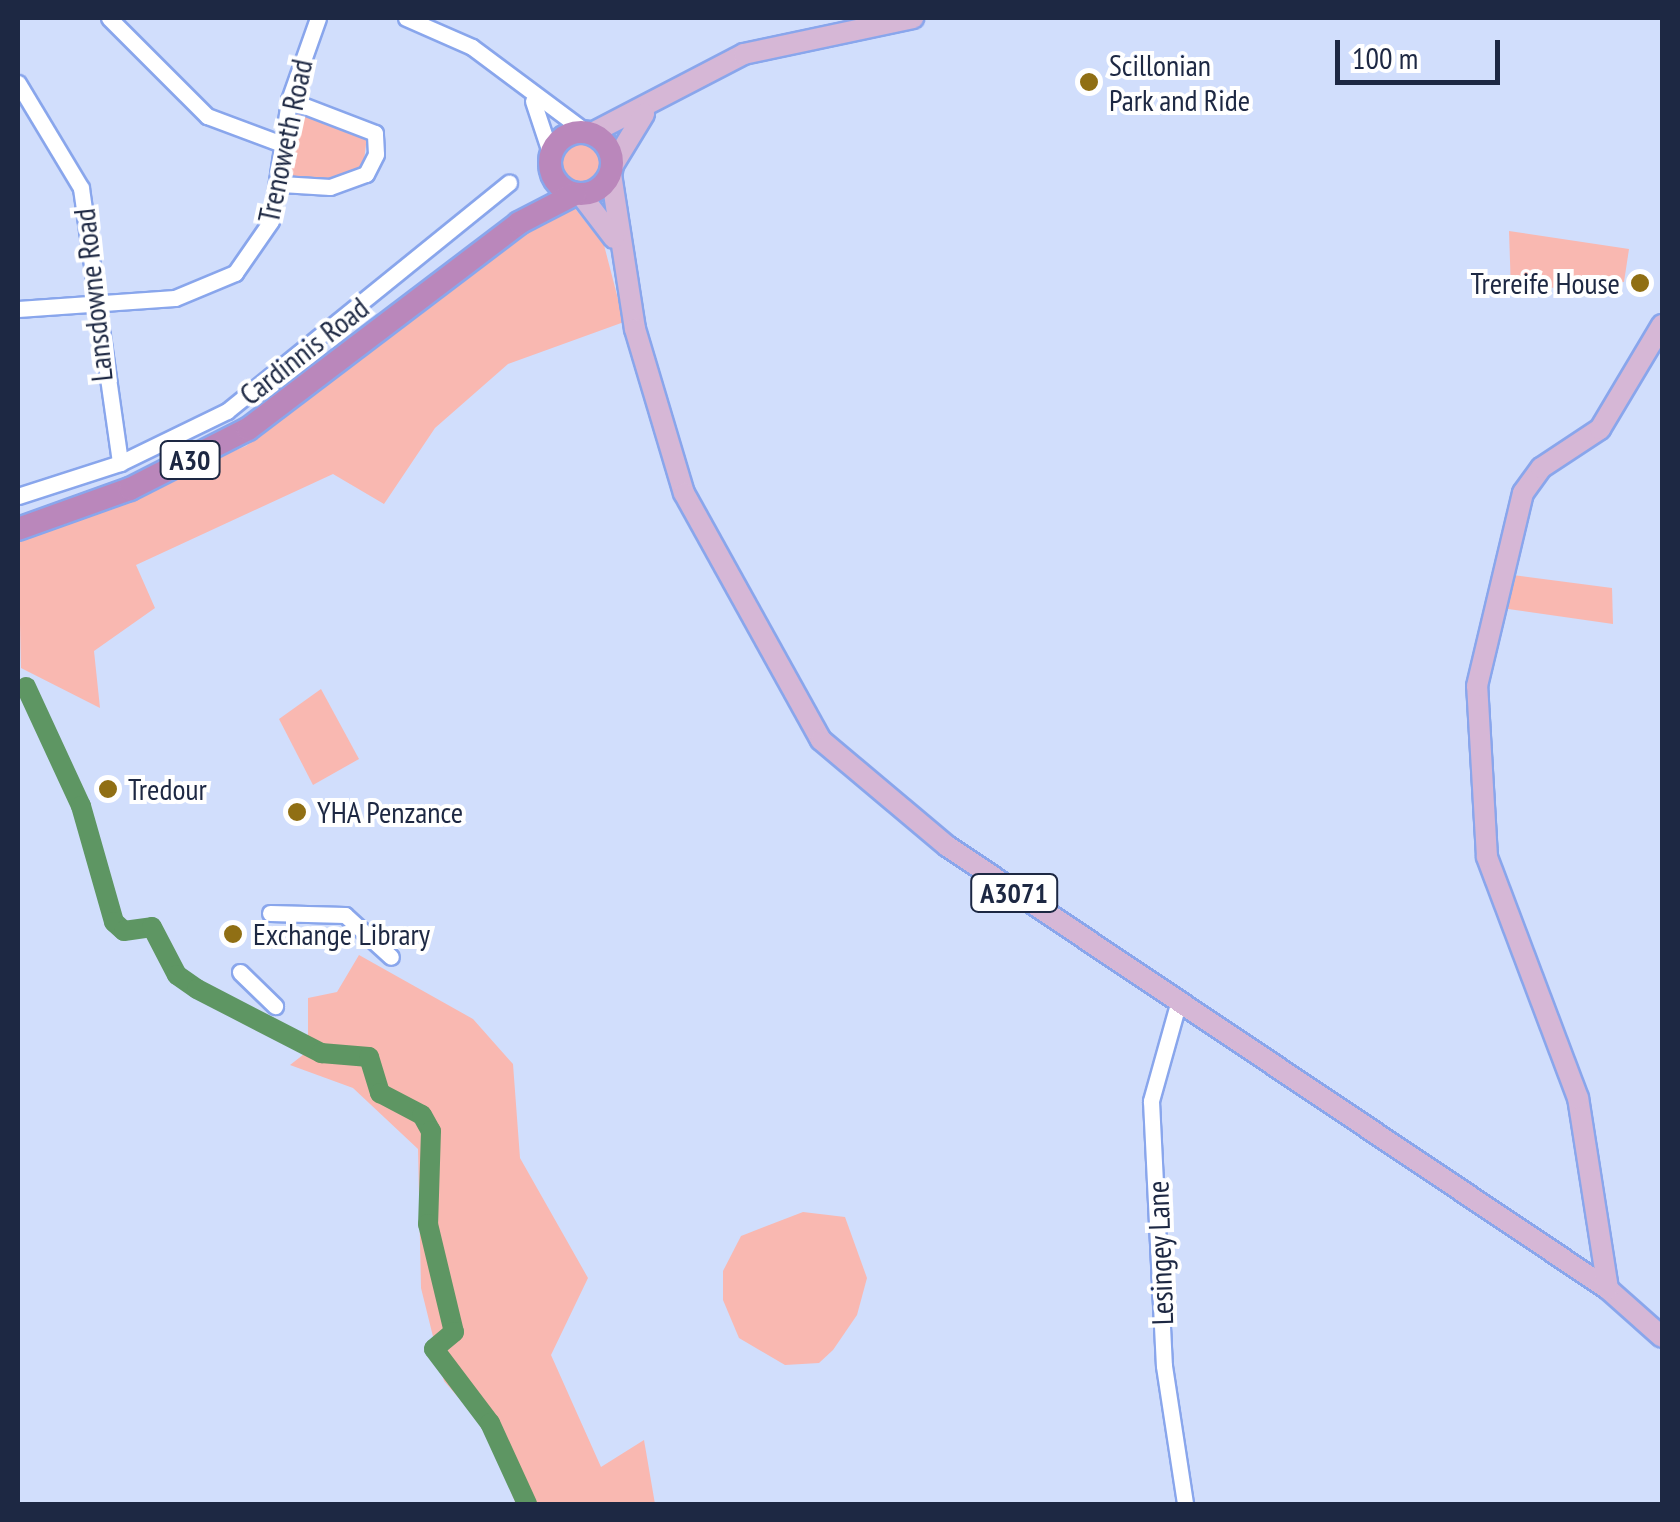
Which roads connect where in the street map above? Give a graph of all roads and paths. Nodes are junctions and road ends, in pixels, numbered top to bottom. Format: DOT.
graph roads {
  1 [pos="108,18"];
  2 [pos="317,18"];
  3 [pos="406,18"];
  4 [pos="913,18"];
  5 [pos="18,83"];
  6 [pos="532,98"];
  7 [pos="289,100"];
  8 [pos="648,109"];
  9 [pos="589,133"];
  10 [pos="282,144"];
  11 [pos="550,161"];
  12 [pos="612,170"];
  13 [pos="510,183"];
  14 [pos="281,184"];
  15 [pos="578,195"];
  16 [pos="519,223"];
  17 [pos="618,244"];
  18 [pos="98,307"];
  19 [pos="18,309"];
  20 [pos="1662,325"];
  21 [pos="120,463"];
  22 [pos="18,496"];
  23 [pos="18,528"];
  24 [pos="270,914"];
  25 [pos="392,957"];
  26 [pos="240,972"];
  27 [pos="1178,1004"];
  28 [pos="275,1006"];
  29 [pos="1608,1289"];
  30 [pos="1662,1337"];
  31 [pos="1186,1504"];
  1 -- 10 [label="street"];
  2 -- 7 [label="street, Trenoweth Road"];
  3 -- 6 [label="street"];
  4 -- 8 [label="main road"];
  5 -- 18 [label="street, Lansdowne Road"];
  6 -- 9 [label="street"];
  6 -- 11 [label="street"];
  7 -- 10 [label="street, Trenoweth Road"];
  7 -- 14 [label="street"];
  8 -- 9 [label="main road"];
  8 -- 12 [label="main road"];
  9 -- 11 [label="highway"];
  9 -- 12 [label="highway"];
  10 -- 14 [label="street, Trenoweth Road"];
  11 -- 15 [label="highway"];
  11 -- 16 [label="highway, A30"];
  12 -- 15 [label="highway"];
  12 -- 17 [label="main road, A3071"];
  13 -- 21 [label="street, Cardinnis Road"];
  14 -- 18 [label="street, Trenoweth Road"];
  15 -- 16 [label="highway, A30"];
  15 -- 17 [label="main road, A3071"];
  16 -- 23 [label="highway, A30"];
  17 -- 27 [label="main road, A3071"];
  18 -- 19 [label="street, Trenoweth Road"];
  18 -- 21 [label="street, Lansdowne Road"];
  20 -- 29 [label="main road"];
  21 -- 22 [label="street, Cardinnis Road"];
  24 -- 25 [label="street"];
  26 -- 28 [label="street"];
  27 -- 29 [label="main road, A3071"];
  27 -- 31 [label="street, Lesingey Lane"];
  29 -- 30 [label="main road, A3071"];
}
